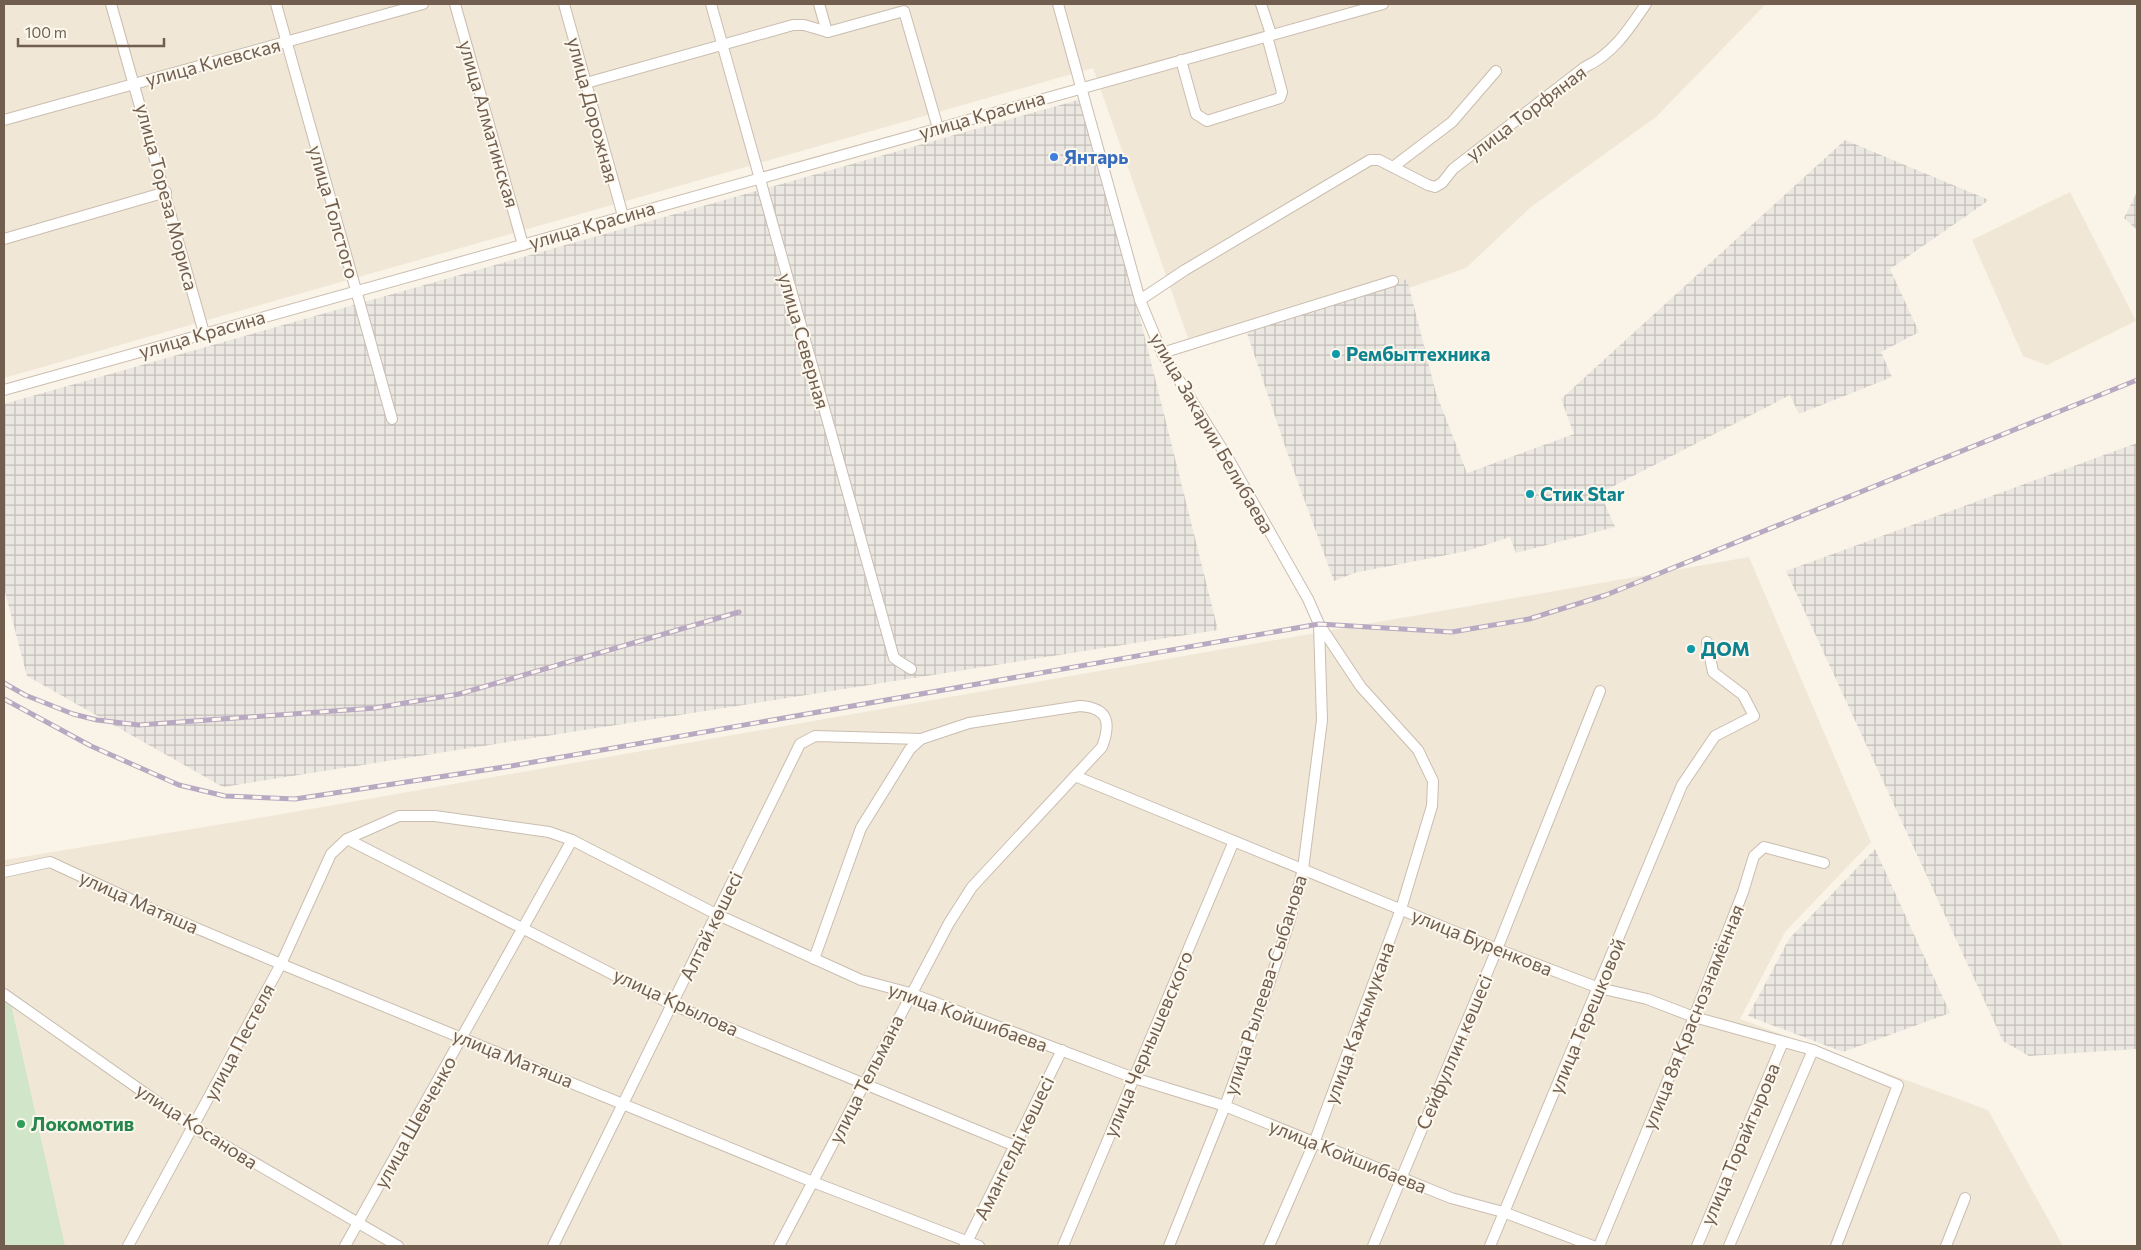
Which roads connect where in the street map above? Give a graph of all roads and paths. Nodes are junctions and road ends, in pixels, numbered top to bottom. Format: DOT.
graph roads {
  1 [pos="111,4"];
  2 [pos="276,4"];
  3 [pos="423,4"];
  4 [pos="454,4"];
  5 [pos="564,4"];
  6 [pos="711,4"];
  7 [pos="819,4"];
  8 [pos="1058,4"];
  9 [pos="1261,4"];
  10 [pos="1383,4"];
  11 [pos="1646,4"];
  12 [pos="827,32"];
  13 [pos="1269,35"];
  14 [pos="286,41"];
  15 [pos="722,45"];
  16 [pos="1181,60"];
  17 [pos="1496,71"];
  18 [pos="135,83"];
  19 [pos="586,83"];
  20 [pos="1082,88"];
  21 [pos="4,120"];
  22 [pos="938,128"];
  23 [pos="1393,167"];
  24 [pos="758,179"];
  25 [pos="166,192"];
  26 [pos="623,216"];
  27 [pos="4,239"];
  28 [pos="523,245"];
  29 [pos="1393,281"];
  30 [pos="356,292"];
  31 [pos="1140,300"];
  32 [pos="204,333"];
  33 [pos="1162,353"];
  34 [pos="4,390"];
  35 [pos="392,419"];
  36 [pos="1319,624"];
  37 [pos="1707,642"];
  38 [pos="911,669"];
  39 [pos="1600,691"];
  40 [pos="921,739"];
  41 [pos="1075,776"];
  42 [pos="347,838"];
  43 [pos="572,840"];
  44 [pos="1234,842"];
  45 [pos="1824,863"];
  46 [pos="1303,869"];
  47 [pos="4,872"];
  48 [pos="1401,909"];
  49 [pos="716,914"];
  50 [pos="524,928"];
  51 [pos="1497,949"];
  52 [pos="814,959"];
  53 [pos="281,964"];
  54 [pos="1599,988"];
  55 [pos="910,993"];
  56 [pos="4,994"];
  57 [pos="673,1005"];
  58 [pos="1694,1017"];
  59 [pos="462,1037"];
  60 [pos="1783,1042"];
  61 [pos="1062,1050"];
  62 [pos="1813,1050"];
  63 [pos="1134,1078"];
  64 [pos="864,1082"];
  65 [pos="625,1104"];
  66 [pos="1225,1106"];
  67 [pos="194,1127"];
  68 [pos="1314,1143"];
  69 [pos="1015,1146"];
  70 [pos="1401,1178"];
  71 [pos="814,1182"];
  72 [pos="1966,1198"];
  73 [pos="1504,1212"];
  74 [pos="358,1224"];
  75 [pos="966,1244"];
  76 [pos="128,1246"];
  77 [pos="346,1246"];
  78 [pos="398,1246"];
  79 [pos="554,1246"];
  80 [pos="779,1246"];
  81 [pos="979,1246"];
  82 [pos="1063,1246"];
  83 [pos="1169,1246"];
  84 [pos="1269,1246"];
  85 [pos="1373,1246"];
  86 [pos="1490,1246"];
  87 [pos="1593,1246"];
  88 [pos="1599,1246"];
  89 [pos="1697,1246"];
  90 [pos="1730,1246"];
  91 [pos="1836,1246"];
  92 [pos="1946,1246"];
  1 -- 18 [label="street, улица Тореза Мориса"];
  2 -- 14 [label="street, улица Толстого"];
  3 -- 14 [label="street, улица Киевская"];
  4 -- 28 [label="street, улица Алматинская"];
  5 -- 19 [label="street, улица Дорожная"];
  6 -- 15 [label="street, улица Северная"];
  7 -- 12 [label="street"];
  8 -- 20 [label="street, улица Закарии Белибаева"];
  9 -- 13 [label="street"];
  10 -- 13 [label="street, улица Красина"];
  11 -- 23 [label="street, улица Торфяная"];
  12 -- 15 [label="street"];
  12 -- 22 [label="street"];
  13 -- 16 [label="street, улица Красина"];
  13 -- 16 [label="street"];
  14 -- 18 [label="street, улица Киевская"];
  14 -- 30 [label="street, улица Толстого"];
  15 -- 19 [label="street"];
  15 -- 24 [label="street, улица Северная"];
  16 -- 20 [label="street, улица Красина"];
  17 -- 23 [label="street, улица Торфяная"];
  18 -- 21 [label="street, улица Киевская"];
  18 -- 25 [label="street, улица Тореза Мориса"];
  19 -- 26 [label="street, улица Дорожная"];
  20 -- 22 [label="street, улица Красина"];
  20 -- 31 [label="street, улица Закарии Белибаева"];
  22 -- 24 [label="street, улица Красина"];
  23 -- 31 [label="street, улица Торфяная"];
  24 -- 26 [label="street, улица Красина"];
  24 -- 38 [label="street, улица Северная"];
  25 -- 27 [label="street"];
  25 -- 32 [label="street, улица Тореза Мориса"];
  26 -- 28 [label="street, улица Красина"];
  28 -- 30 [label="street, улица Красина"];
  29 -- 33 [label="street"];
  30 -- 32 [label="street, улица Красина"];
  30 -- 35 [label="street, улица Толстого"];
  31 -- 33 [label="street, улица Закарии Белибаева"];
  32 -- 34 [label="street, улица Красина"];
  33 -- 36 [label="street, улица Закарии Белибаева"];
  36 -- 46 [label="street, улица Рылеева-Сыбанова"];
  36 -- 48 [label="street, улица Кажымукана"];
  37 -- 54 [label="street, улица Терешковой"];
  39 -- 51 [label="street, Сейфуллин көшесі"];
  40 -- 41 [label="street, улица Тельмана"];
  40 -- 49 [label="street, Алтай көшесі"];
  40 -- 52 [label="street"];
  41 -- 44 [label="street, улица Буренкова"];
  41 -- 55 [label="street, улица Тельмана"];
  42 -- 43 [label="street, улица Койшибаева"];
  42 -- 50 [label="street, улица Крылова"];
  42 -- 53 [label="street, улица Пестеля"];
  43 -- 49 [label="street, улица Койшибаева"];
  43 -- 50 [label="street, улица Шевченко"];
  44 -- 46 [label="street, улица Буренкова"];
  44 -- 63 [label="street, улица Чернышевского"];
  45 -- 58 [label="street, улица 8я Краснознамённая"];
  46 -- 48 [label="street, улица Буренкова"];
  46 -- 66 [label="street, улица Рылеева-Сыбанова"];
  47 -- 53 [label="street, улица Матяша"];
  48 -- 51 [label="street, улица Буренкова"];
  48 -- 68 [label="street, улица Кажымукана"];
  49 -- 52 [label="street, улица Койшибаева"];
  49 -- 57 [label="street, Алтай көшесі"];
  50 -- 57 [label="street, улица Крылова"];
  50 -- 59 [label="street, улица Шевченко"];
  51 -- 54 [label="street, улица Буренкова"];
  51 -- 70 [label="street, Сейфуллин көшесі"];
  52 -- 55 [label="street, улица Койшибаева"];
  53 -- 59 [label="street, улица Матяша"];
  53 -- 67 [label="street, улица Пестеля"];
  54 -- 58 [label="street, улица Буренкова"];
  54 -- 73 [label="street, улица Терешковой"];
  55 -- 61 [label="street, улица Койшибаева"];
  55 -- 64 [label="street, улица Тельмана"];
  56 -- 67 [label="street, улица Косанова"];
  57 -- 64 [label="street, улица Крылова"];
  57 -- 65 [label="street, Алтай көшесі"];
  58 -- 60 [label="street, улица Буренкова"];
  58 -- 88 [label="street, улица 8я Краснознамённая"];
  59 -- 65 [label="street, улица Матяша"];
  59 -- 74 [label="street, улица Шевченко"];
  60 -- 62 [label="street, улица Буренкова"];
  60 -- 89 [label="street, улица Торайгырова"];
  61 -- 63 [label="street, улица Койшибаева"];
  61 -- 69 [label="street, Амангелді көшесі"];
  62 -- 90 [label="street, улица Торайгырова"];
  62 -- 91 [label="street, улица Буренкова"];
  63 -- 66 [label="street, улица Койшибаева"];
  63 -- 82 [label="street, улица Чернышевского"];
  64 -- 69 [label="street, улица Крылова"];
  64 -- 71 [label="street, улица Тельмана"];
  65 -- 71 [label="street, улица Матяша"];
  65 -- 79 [label="street, Алтай көшесі"];
  66 -- 68 [label="street, улица Койшибаева"];
  66 -- 83 [label="street, улица Рылеева-Сыбанова"];
  67 -- 74 [label="street, улица Косанова"];
  67 -- 76 [label="street, улица Пестеля"];
  68 -- 70 [label="street, улица Койшибаева"];
  68 -- 84 [label="street, улица Кажымукана"];
  69 -- 75 [label="street, Амангелді көшесі"];
  70 -- 73 [label="street, улица Койшибаева"];
  70 -- 85 [label="street, Сейфуллин көшесі"];
  71 -- 75 [label="street, улица Матяша"];
  71 -- 80 [label="street, улица Тельмана"];
  72 -- 92 [label="street"];
  73 -- 86 [label="street, улица Терешковой"];
  73 -- 87 [label="street, улица Койшибаева"];
  74 -- 77 [label="street, улица Шевченко"];
  74 -- 78 [label="street, улица Косанова"];
  75 -- 81 [label="street, улица Матяша"];
}
